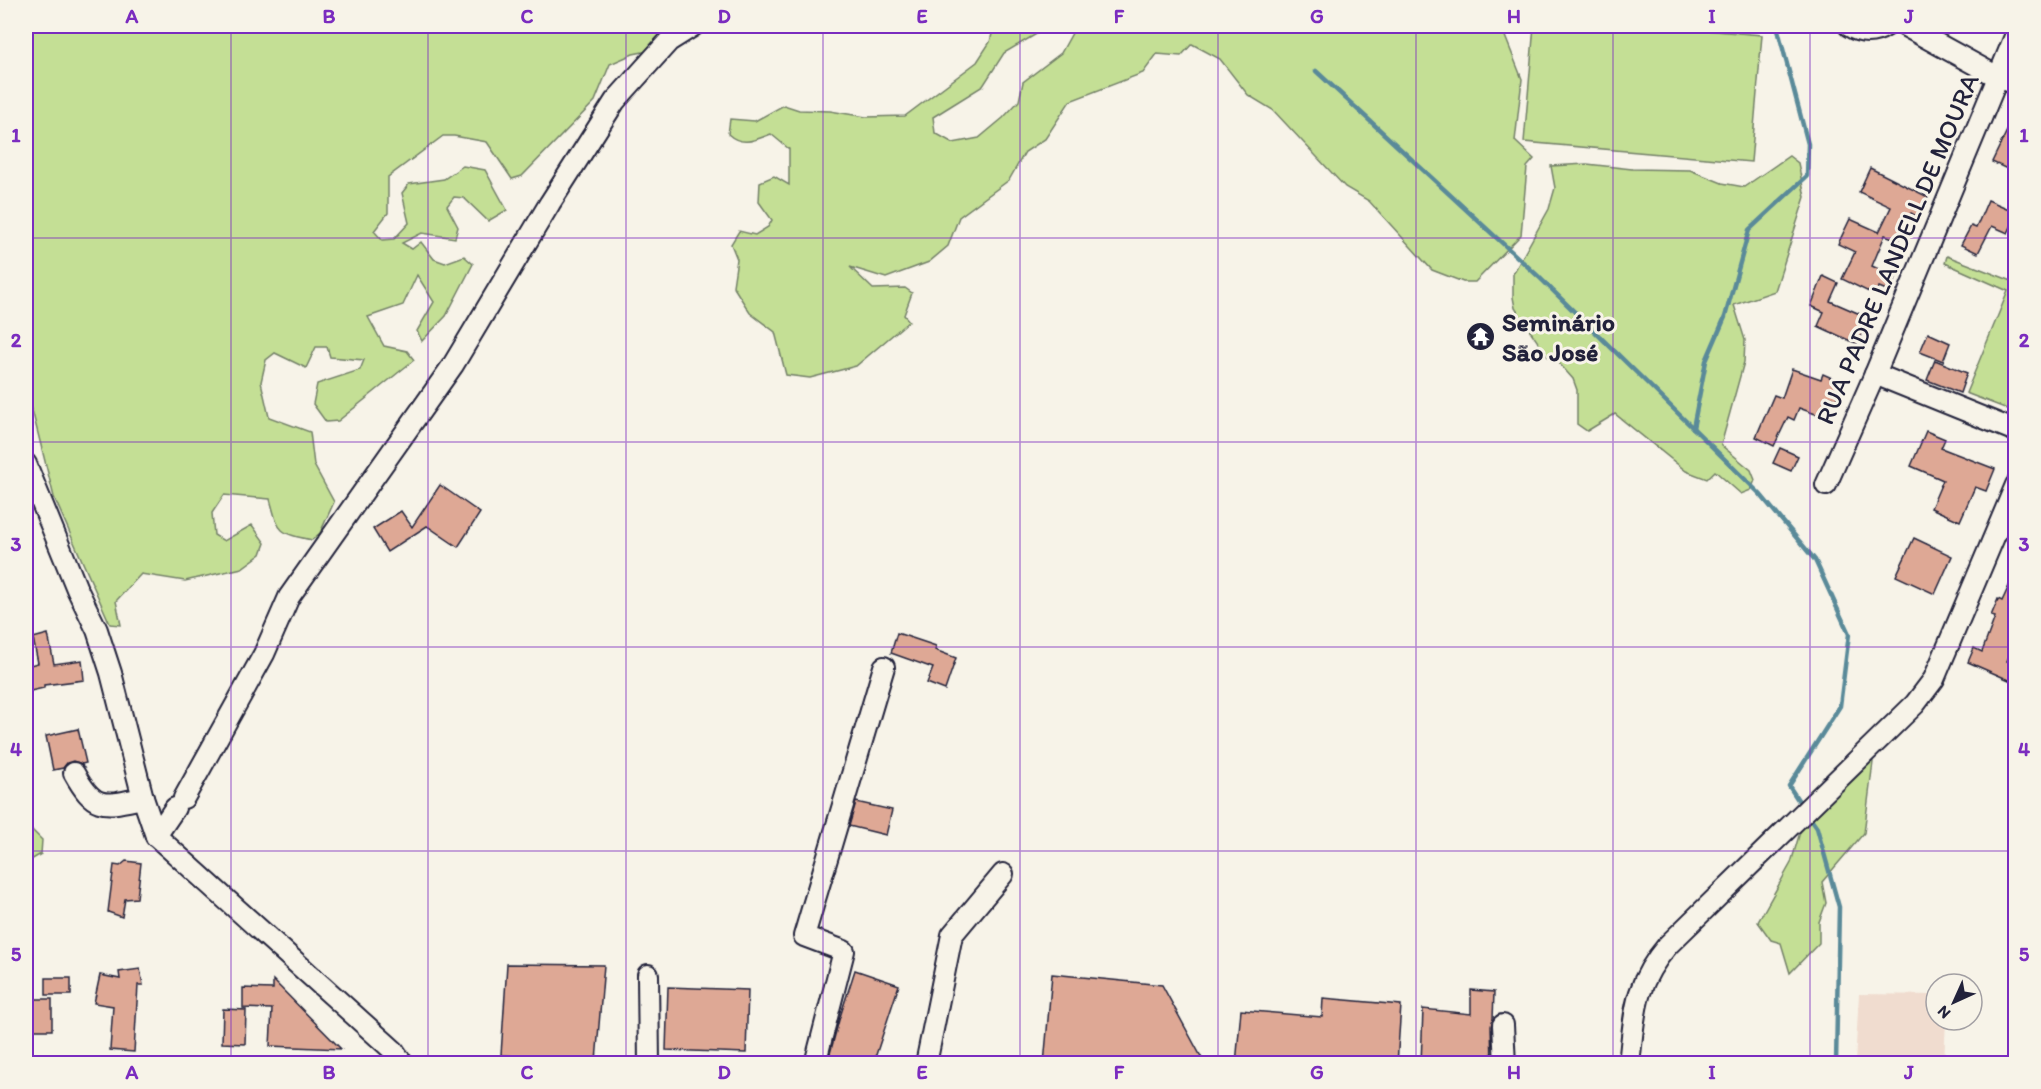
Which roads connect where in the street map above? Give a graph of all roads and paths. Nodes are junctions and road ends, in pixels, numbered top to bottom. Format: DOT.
graph roads {
  1 [pos="693,26"];
  2 [pos="1849,26"];
  3 [pos="1886,26"];
  4 [pos="1905,26"];
  5 [pos="2016,34"];
  6 [pos="2007,81"];
  7 [pos="1875,374"];
  8 [pos="2016,431"];
  9 [pos="26,464"];
  10 [pos="1827,485"];
  11 [pos="2016,485"];
  12 [pos="884,667"];
  13 [pos="74,773"];
  14 [pos="143,798"];
  15 [pos="156,836"];
  16 [pos="1003,874"];
  17 [pos="648,975"];
  18 [pos="1503,1025"];
  19 [pos="403,1064"];
  20 [pos="649,1064"];
  21 [pos="815,1064"];
  22 [pos="926,1064"];
  23 [pos="1505,1064"];
  24 [pos="1629,1064"];
  1 -- 15 [label="street"];
  2 -- 3 [label="street"];
  4 -- 6 [label="street"];
  5 -- 6 [label="street, RUA PADRE LANDELL DE MOURA"];
  6 -- 7 [label="street, RUA PADRE LANDELL DE MOURA"];
  7 -- 8 [label="street"];
  7 -- 10 [label="street, RUA PADRE LANDELL DE MOURA"];
  9 -- 14 [label="street"];
  11 -- 24 [label="street"];
  12 -- 21 [label="street"];
  13 -- 14 [label="street"];
  14 -- 15 [label="street"];
  15 -- 19 [label="street"];
  16 -- 22 [label="street"];
  17 -- 20 [label="street"];
  18 -- 23 [label="street"];
}
